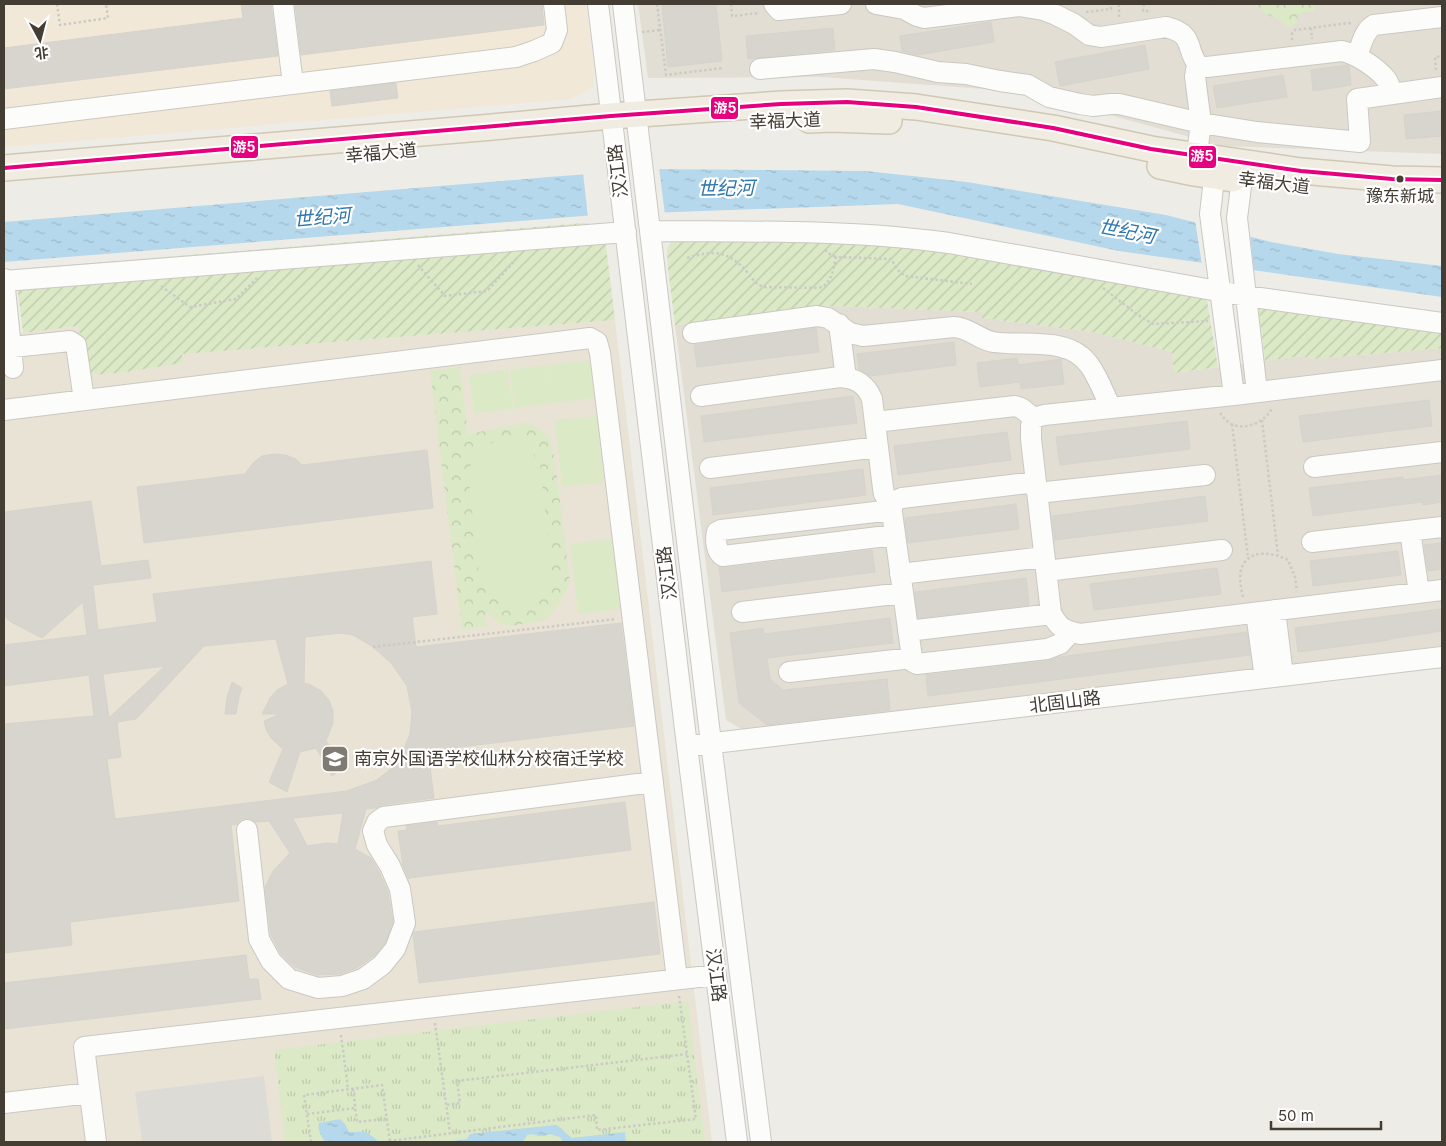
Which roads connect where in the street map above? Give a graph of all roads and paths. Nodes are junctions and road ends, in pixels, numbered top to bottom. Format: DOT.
graph roads {
  1 [pos="57,4"];
  2 [pos="106,4"];
  3 [pos="283,4"];
  4 [pos="554,4"];
  5 [pos="598,4"];
  6 [pos="623,4"];
  7 [pos="657,4"];
  8 [pos="731,4"];
  9 [pos="841,4"];
  10 [pos="876,4"];
  11 [pos="1119,4"];
  12 [pos="904,6"];
  13 [pos="776,7"];
  14 [pos="1442,17"];
  15 [pos="1119,19"];
  16 [pos="1369,27"];
  17 [pos="1311,28"];
  18 [pos="1312,43"];
  19 [pos="1292,45"];
  20 [pos="1357,56"];
  21 [pos="1442,56"];
  22 [pos="1198,65"];
  23 [pos="723,68"];
  24 [pos="760,69"];
  25 [pos="1440,81"];
  26 [pos="293,84"];
  27 [pos="1393,94"];
  28 [pos="4,119"];
  29 [pos="637,122"];
  30 [pos="1201,123"];
  31 [pos="612,124"];
  32 [pos="1205,166"];
  33 [pos="4,168"];
  34 [pos="1243,171"];
  35 [pos="1442,180"];
  36 [pos="4,183"];
  37 [pos="1442,195"];
  38 [pos="649,226"];
  39 [pos="625,227"];
  40 [pos="687,258"];
  41 [pos="4,280"];
  42 [pos="972,284"];
  43 [pos="1101,286"];
  44 [pos="1220,292"];
  45 [pos="1246,295"];
  46 [pos="1224,320"];
  47 [pos="1442,323"];
  48 [pos="839,324"];
  49 [pos="693,333"];
  50 [pos="7,348"];
  51 [pos="13,368"];
  52 [pos="1442,370"];
  53 [pos="846,378"];
  54 [pos="1267,391"];
  55 [pos="1234,395"];
  56 [pos="701,396"];
  57 [pos="1211,397"];
  58 [pos="84,400"];
  59 [pos="1111,408"];
  60 [pos="4,410"];
  61 [pos="1034,418"];
  62 [pos="1262,420"];
  63 [pos="875,422"];
  64 [pos="1232,424"];
  65 [pos="878,447"];
  66 [pos="1442,452"];
  67 [pos="1314,467"];
  68 [pos="710,468"];
  69 [pos="1205,475"];
  70 [pos="1036,488"];
  71 [pos="891,508"];
  72 [pos="1442,527"];
  73 [pos="1410,531"];
  74 [pos="895,535"];
  75 [pos="1312,542"];
  76 [pos="1222,550"];
  77 [pos="1278,555"];
  78 [pos="1248,558"];
  79 [pos="1045,564"];
  80 [pos="902,583"];
  81 [pos="1442,590"];
  82 [pos="1419,593"];
  83 [pos="1300,608"];
  84 [pos="742,612"];
  85 [pos="1259,612"];
  86 [pos="1052,614"];
  87 [pos="633,617"];
  88 [pos="908,631"];
  89 [pos="1071,632"];
  90 [pos="373,647"];
  91 [pos="1442,657"];
  92 [pos="912,658"];
  93 [pos="790,672"];
  94 [pos="1274,677"];
  95 [pos="711,743"];
  96 [pos="687,746"];
  97 [pos="653,782"];
  98 [pos="247,830"];
  99 [pos="716,975"];
  100 [pos="677,979"];
  101 [pos="342,986"];
  102 [pos="433,1007"];
  103 [pos="343,1018"];
  104 [pos="687,1054"];
  105 [pos="348,1089"];
  106 [pos="353,1089"];
  107 [pos="90,1092"];
  108 [pos="4,1103"];
  109 [pos="446,1105"];
  110 [pos="355,1108"];
  111 [pos="307,1114"];
  112 [pos="387,1119"];
  113 [pos="450,1133"];
  114 [pos="97,1141"];
  115 [pos="390,1141"];
  116 [pos="310,1142"];
  117 [pos="737,1142"];
  118 [pos="761,1142"];
  1 -- 2 [label="path"];
  3 -- 26 [label="street"];
  4 -- 26 [label="street"];
  5 -- 31 [label="street, 汉江路"];
  6 -- 29 [label="street, 汉江路"];
  7 -- 23 [label="path"];
  8 -- 13 [label="path"];
  9 -- 13 [label="street"];
  10 -- 12 [label="street"];
  11 -- 15 [label="path"];
  12 -- 22 [label="street"];
  14 -- 16 [label="street"];
  16 -- 17 [label="path"];
  16 -- 20 [label="street"];
  17 -- 18 [label="path"];
  17 -- 19 [label="path"];
  20 -- 22 [label="street"];
  20 -- 27 [label="street"];
  21 -- 25 [label="path"];
  22 -- 30 [label="street"];
  24 -- 30 [label="street"];
  25 -- 27 [label="street"];
  26 -- 28 [label="street"];
  27 -- 30 [label="street"];
  29 -- 31 [label="main road, 幸福大道"];
  29 -- 32 [label="main road, 幸福大道"];
  29 -- 38 [label="street, 汉江路"];
  30 -- 32 [label="street"];
  31 -- 33 [label="main road, 幸福大道"];
  31 -- 36 [label="main road, 幸福大道"];
  31 -- 39 [label="street, 汉江路"];
  32 -- 34 [label="main road, 幸福大道"];
  32 -- 44 [label="street"];
  34 -- 35 [label="main road, 幸福大道"];
  34 -- 37 [label="main road, 幸福大道"];
  34 -- 45 [label="street"];
  38 -- 44 [label="street"];
  38 -- 95 [label="street, 汉江路"];
  39 -- 41 [label="street"];
  39 -- 96 [label="street, 汉江路"];
  40 -- 42 [label="path"];
  41 -- 50 [label="street"];
  43 -- 46 [label="path"];
  44 -- 45 [label="street"];
  44 -- 46 [label="street"];
  45 -- 47 [label="street"];
  45 -- 54 [label="street"];
  46 -- 55 [label="street"];
  48 -- 49 [label="street"];
  48 -- 53 [label="street"];
  48 -- 59 [label="street"];
  50 -- 51 [label="street"];
  50 -- 58 [label="street"];
  52 -- 54 [label="street"];
  53 -- 56 [label="street"];
  53 -- 63 [label="street"];
  54 -- 55 [label="street"];
  54 -- 62 [label="path"];
  55 -- 57 [label="street"];
  57 -- 59 [label="street"];
  57 -- 64 [label="path"];
  58 -- 60 [label="street"];
  58 -- 87 [label="street"];
  59 -- 61 [label="street"];
  61 -- 63 [label="street"];
  61 -- 70 [label="street"];
  62 -- 64 [label="path"];
  62 -- 77 [label="path"];
  63 -- 65 [label="street"];
  64 -- 78 [label="path"];
  65 -- 68 [label="street"];
  65 -- 71 [label="street"];
  66 -- 67 [label="street"];
  69 -- 70 [label="street"];
  70 -- 71 [label="street"];
  70 -- 79 [label="street"];
  71 -- 74 [label="street"];
  71 -- 74 [label="street"];
  72 -- 73 [label="street"];
  73 -- 75 [label="street"];
  73 -- 82 [label="street"];
  74 -- 80 [label="street"];
  76 -- 79 [label="street"];
  77 -- 78 [label="path"];
  77 -- 83 [label="path"];
  78 -- 85 [label="path"];
  79 -- 80 [label="street"];
  79 -- 86 [label="street"];
  80 -- 84 [label="street"];
  80 -- 88 [label="street"];
  81 -- 82 [label="street"];
  82 -- 83 [label="street"];
  83 -- 85 [label="street"];
  85 -- 89 [label="street"];
  85 -- 94 [label="street"];
  86 -- 88 [label="street"];
  86 -- 89 [label="street"];
  87 -- 90 [label="path"];
  87 -- 97 [label="street"];
  88 -- 92 [label="street"];
  89 -- 92 [label="street"];
  91 -- 94 [label="street, 北固山路"];
  92 -- 93 [label="street"];
  94 -- 95 [label="street, 北固山路"];
  95 -- 96 [label="street, 北固山路"];
  95 -- 118 [label="street, 汉江路"];
  96 -- 99 [label="street, 汉江路"];
  97 -- 100 [label="street"];
  97 -- 101 [label="street"];
  98 -- 101 [label="street"];
  99 -- 100 [label="street"];
  99 -- 117 [label="street, 汉江路"];
  100 -- 102 [label="street"];
  100 -- 104 [label="path"];
  101 -- 103 [label="street"];
  102 -- 103 [label="street"];
  102 -- 109 [label="path"];
  103 -- 105 [label="path"];
  103 -- 107 [label="street"];
  104 -- 109 [label="path"];
  104 -- 113 [label="path"];
  105 -- 106 [label="path"];
  105 -- 111 [label="path"];
  106 -- 110 [label="path"];
  106 -- 112 [label="path"];
  107 -- 108 [label="street"];
  107 -- 114 [label="street"];
  109 -- 113 [label="path"];
  110 -- 111 [label="path"];
  110 -- 112 [label="path"];
  111 -- 116 [label="path"];
  112 -- 115 [label="path"];
  113 -- 115 [label="path"];
}
